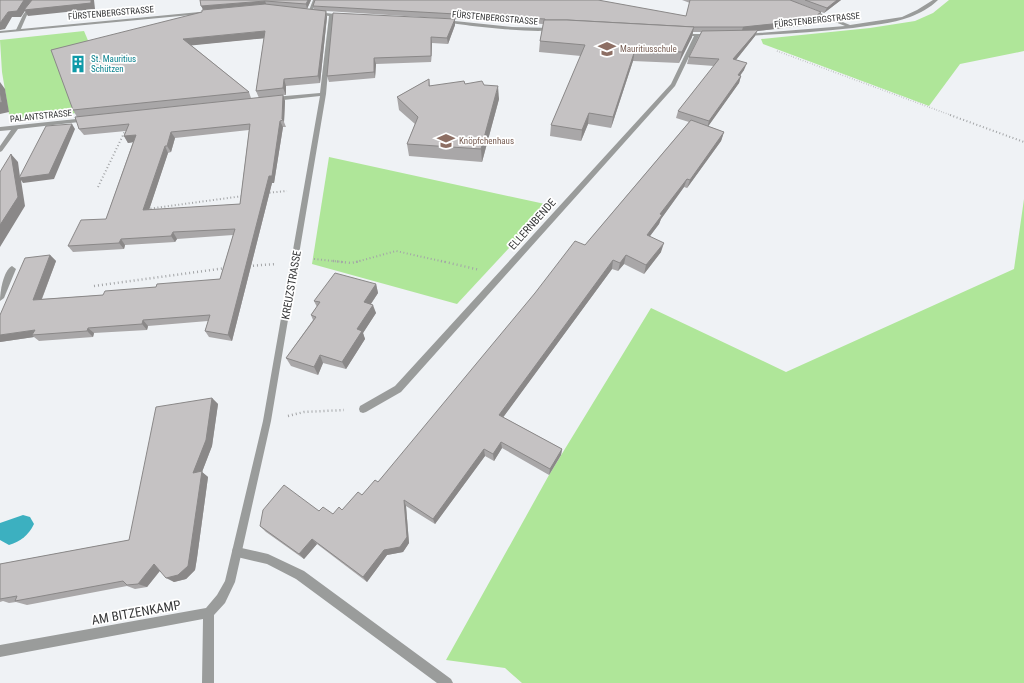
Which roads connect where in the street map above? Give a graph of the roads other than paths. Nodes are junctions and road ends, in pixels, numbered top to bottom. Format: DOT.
graph roads {
  1 [pos="36,0"];
  2 [pos="315,0"];
  3 [pos="936,0"];
  4 [pos="807,9"];
  5 [pos="303,11"];
  6 [pos="215,12"];
  7 [pos="310,12"];
  8 [pos="331,15"];
  9 [pos="347,16"];
  10 [pos="441,21"];
  11 [pos="848,26"];
  12 [pos="560,29"];
  13 [pos="18,30"];
  14 [pos="0,32"];
  15 [pos="674,34"];
  16 [pos="697,35"];
  17 [pos="719,35"];
  18 [pos="741,35"];
  19 [pos="323,94"];
  20 [pos="268,100"];
  21 [pos="94,119"];
  22 [pos="16,128"];
  23 [pos="0,129"];
  24 [pos="0,150"];
  25 [pos="12,269"];
  26 [pos="3,285"];
  27 [pos="0,298"];
  28 [pos="362,409"];
  29 [pos="237,552"];
  30 [pos="210,613"];
  31 [pos="0,651"];
  32 [pos="208,683"];
  33 [pos="447,683"];
  1 -- 13 [label="street"];
  2 -- 7 [label="street"];
  3 -- 11 [label="street, FÜRSTENBERGSTRASSE"];
  4 -- 11 [label="street"];
  5 -- 7 [label="street"];
  6 -- 13 [label="street, FÜRSTENBERGSTRASSE"];
  7 -- 8 [label="street"];
  8 -- 9 [label="street"];
  8 -- 19 [label="street, KREUZSTRASSE"];
  10 -- 12 [label="street, FÜRSTENBERGSTRASSE"];
  11 -- 18 [label="street, FÜRSTENBERGSTRASSE"];
  13 -- 14 [label="street, FÜRSTENBERGSTRASSE"];
  15 -- 16 [label="street"];
  16 -- 17 [label="street"];
  16 -- 28 [label="street, ELLERNBENDE"];
  19 -- 20 [label="street"];
  19 -- 29 [label="street, KREUZSTRASSE"];
  21 -- 22 [label="street, PALANTSTRASSE"];
  22 -- 23 [label="street, PALANTSTRASSE"];
  22 -- 24 [label="street"];
  25 -- 26 [label="street"];
  26 -- 27 [label="street"];
  29 -- 30 [label="street"];
  29 -- 33 [label="street"];
  30 -- 31 [label="street, AM BITZENKAMP"];
  30 -- 32 [label="street"];
}
